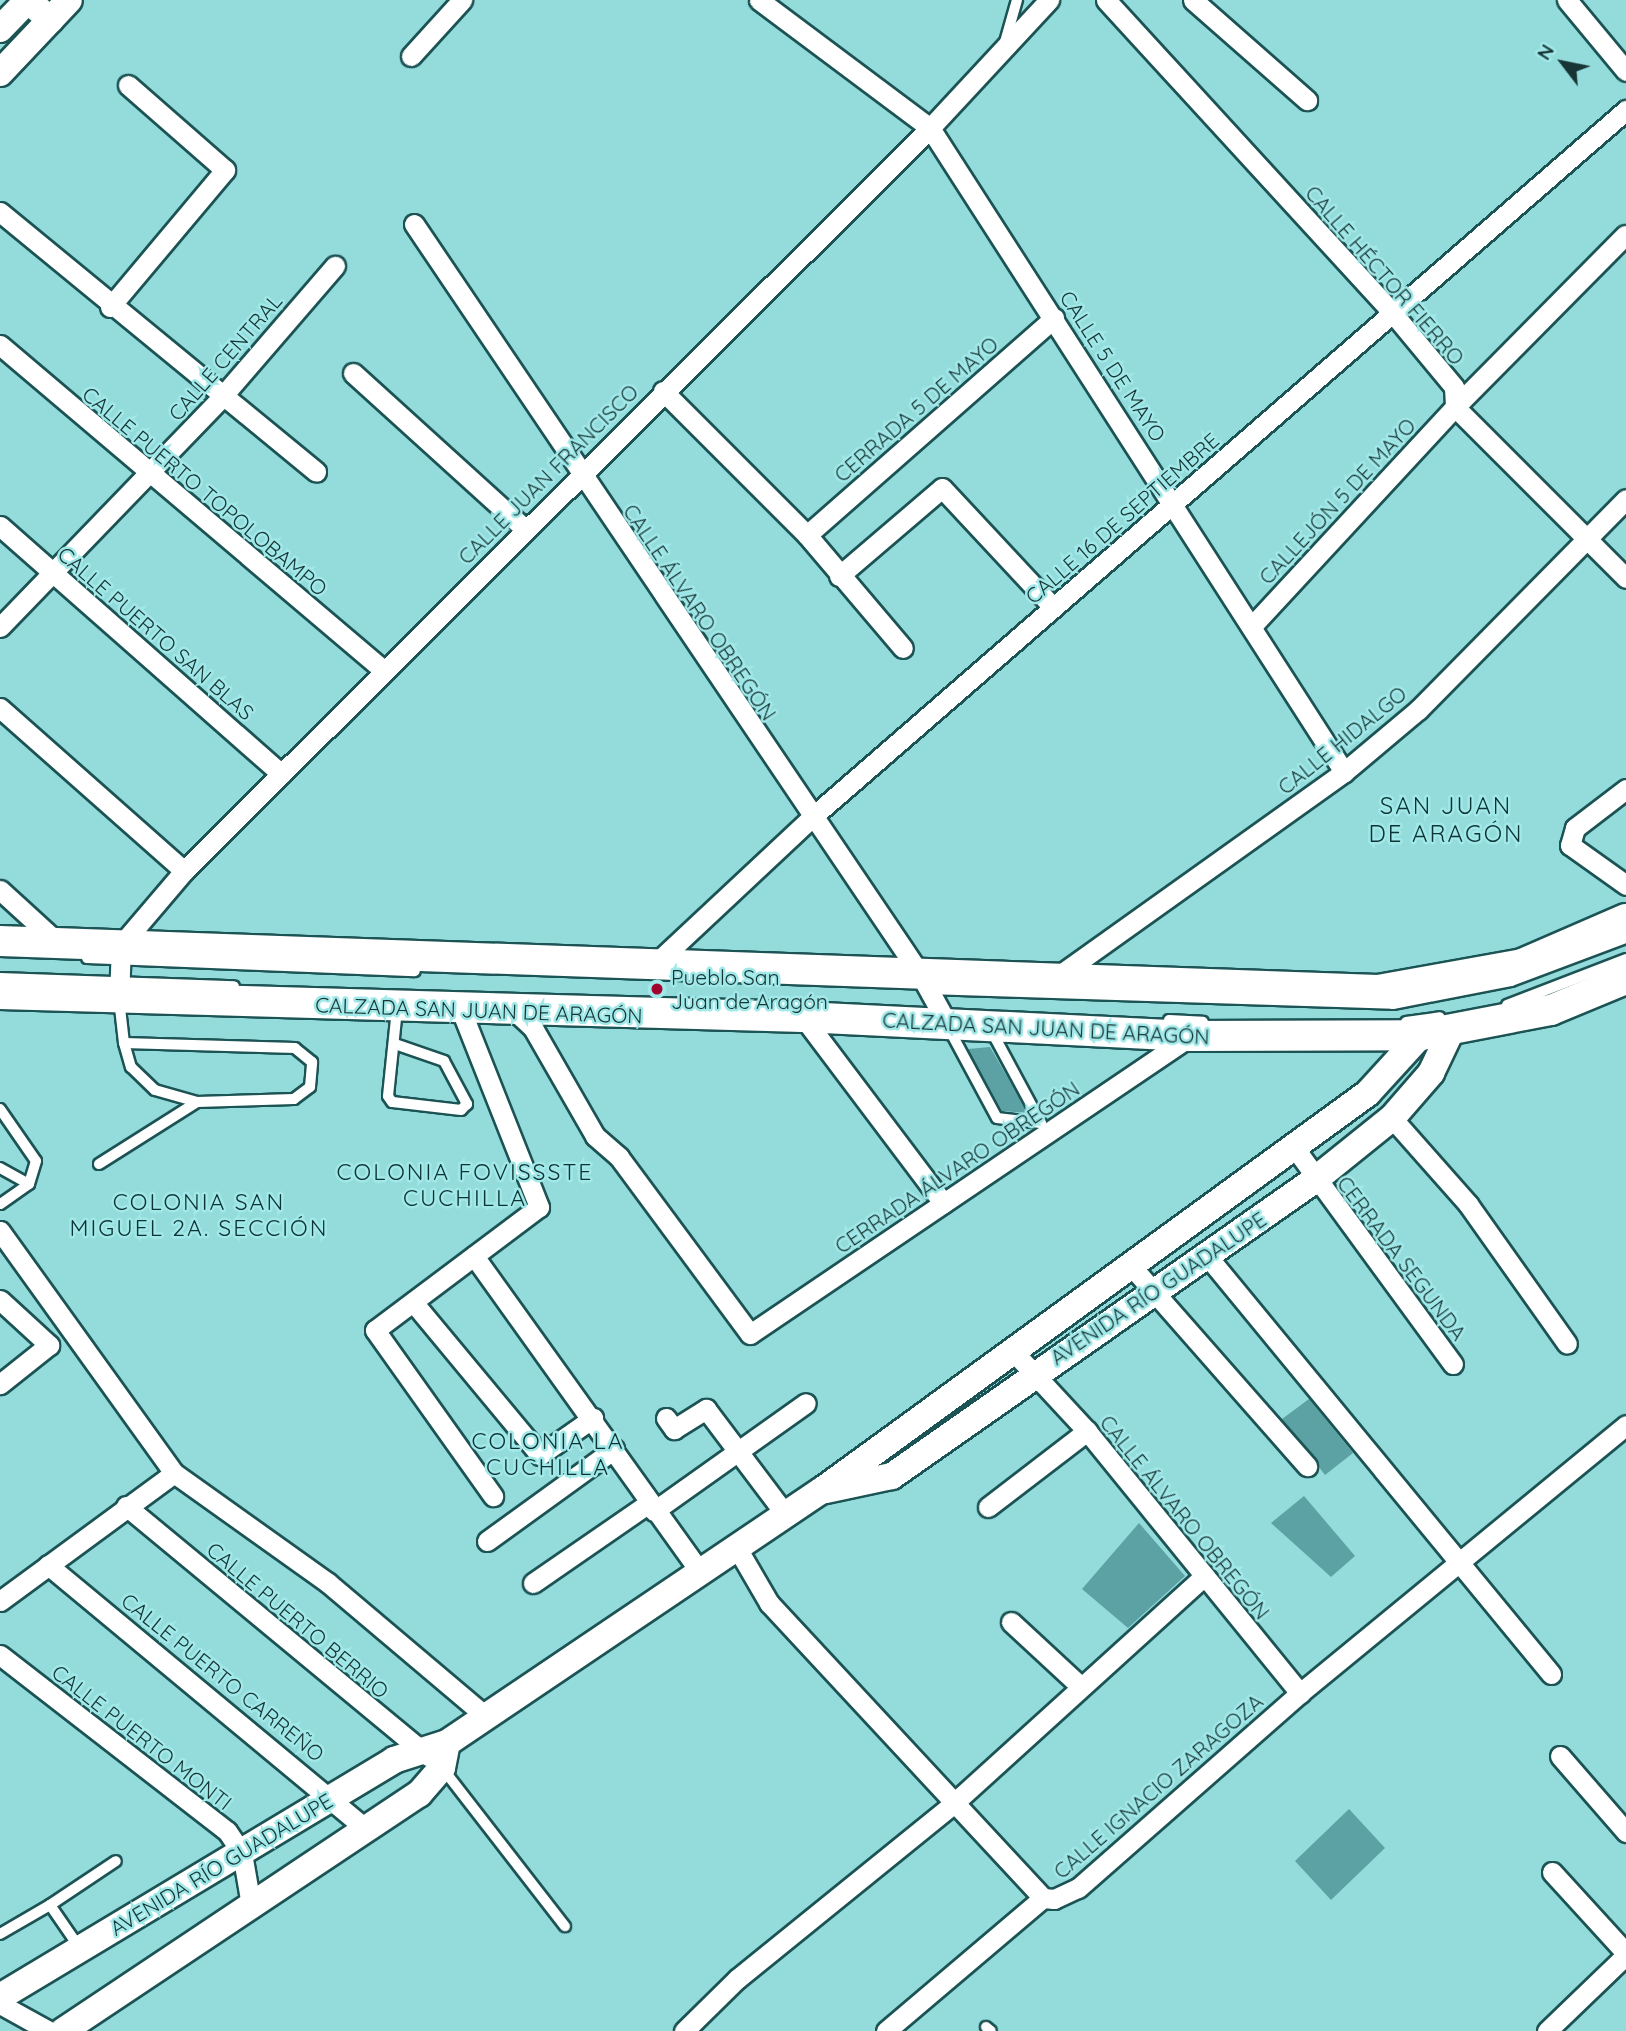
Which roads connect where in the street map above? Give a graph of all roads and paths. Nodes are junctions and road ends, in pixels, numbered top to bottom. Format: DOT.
graph roads {
  1 [pos="28,0"];
  2 [pos="69,0"];
  3 [pos="759,0"];
  4 [pos="1017,0"];
  5 [pos="1049,0"];
  6 [pos="1105,0"];
  7 [pos="1193,0"];
  8 [pos="1567,0"];
  9 [pos="453,3"];
  10 [pos="50,20"];
  11 [pos="0,29"];
  12 [pos="1002,49"];
  13 [pos="411,56"];
  14 [pos="1626,71"];
  15 [pos="0,73"];
  16 [pos="128,85"];
  17 [pos="1307,100"];
  18 [pos="1626,110"];
  19 [pos="930,128"];
  20 [pos="0,212"];
  21 [pos="414,224"];
  22 [pos="1625,235"];
  23 [pos="335,266"];
  24 [pos="110,307"];
  25 [pos="1391,311"];
  26 [pos="1054,318"];
  27 [pos="0,345"];
  28 [pos="353,373"];
  29 [pos="663,391"];
  30 [pos="220,399"];
  31 [pos="1455,407"];
  32 [pos="316,472"];
  33 [pos="579,474"];
  34 [pos="148,476"];
  35 [pos="1626,499"];
  36 [pos="1175,503"];
  37 [pos="0,526"];
  38 [pos="525,529"];
  39 [pos="807,535"];
  40 [pos="1585,540"];
  41 [pos="51,572"];
  42 [pos="839,576"];
  43 [pos="1626,578"];
  44 [pos="1053,607"];
  45 [pos="1252,626"];
  46 [pos="0,627"];
  47 [pos="904,648"];
  48 [pos="382,669"];
  49 [pos="0,708"];
  50 [pos="1344,772"];
  51 [pos="281,774"];
  52 [pos="1626,789"];
  53 [pos="811,818"];
  54 [pos="184,871"];
  55 [pos="1626,885"];
  56 [pos="0,890"];
  57 [pos="1626,919"];
  58 [pos="1626,938"];
  59 [pos="0,941"];
  60 [pos="57,942"];
  61 [pos="0,952"];
  62 [pos="1626,959"];
  63 [pos="653,966"];
  64 [pos="426,971"];
  65 [pos="120,972"];
  66 [pos="482,972"];
  67 [pos="0,978"];
  68 [pos="1053,979"];
  69 [pos="1626,979"];
  70 [pos="925,982"];
  71 [pos="244,986"];
  72 [pos="286,988"];
  73 [pos="0,994"];
  74 [pos="397,1008"];
  75 [pos="461,1010"];
  76 [pos="516,1012"];
  77 [pos="1077,1016"];
  78 [pos="803,1017"];
  79 [pos="944,1018"];
  80 [pos="1158,1020"];
  81 [pos="989,1027"];
  82 [pos="1452,1029"];
  83 [pos="1421,1035"];
  84 [pos="1190,1036"];
  85 [pos="124,1043"];
  86 [pos="395,1044"];
  87 [pos="197,1102"];
  88 [pos="0,1109"];
  89 [pos="1392,1118"];
  90 [pos="1045,1126"];
  91 [pos="1294,1147"];
  92 [pos="99,1164"];
  93 [pos="0,1168"];
  94 [pos="1315,1179"];
  95 [pos="29,1184"];
  96 [pos="943,1203"];
  97 [pos="0,1204"];
  98 [pos="0,1231"];
  99 [pos="474,1256"];
  100 [pos="1208,1257"];
  101 [pos="1133,1268"];
  102 [pos="1157,1290"];
  103 [pos="0,1300"];
  104 [pos="413,1302"];
  105 [pos="7,1321"];
  106 [pos="1567,1344"];
  107 [pos="1011,1349"];
  108 [pos="1452,1364"];
  109 [pos="1032,1372"];
  110 [pos="0,1384"];
  111 [pos="806,1404"];
  112 [pos="593,1418"];
  113 [pos="666,1418"];
  114 [pos="1626,1425"];
  115 [pos="1087,1431"];
  116 [pos="614,1448"];
  117 [pos="738,1455"];
  118 [pos="1307,1466"];
  119 [pos="174,1473"];
  120 [pos="821,1491"];
  121 [pos="493,1496"];
  122 [pos="126,1506"];
  123 [pos="652,1507"];
  124 [pos="988,1507"];
  125 [pos="786,1515"];
  126 [pos="487,1541"];
  127 [pos="737,1548"];
  128 [pos="48,1565"];
  129 [pos="1463,1565"];
  130 [pos="699,1570"];
  131 [pos="1204,1576"];
  132 [pos="533,1583"];
  133 [pos="0,1601"];
  134 [pos="1011,1622"];
  135 [pos="0,1655"];
  136 [pos="1551,1674"];
  137 [pos="1078,1684"];
  138 [pos="1300,1693"];
  139 [pos="484,1715"];
  140 [pos="418,1748"];
  141 [pos="445,1756"];
  142 [pos="1560,1756"];
  143 [pos="334,1796"];
  144 [pos="954,1803"];
  145 [pos="365,1828"];
  146 [pos="1626,1832"];
  147 [pos="242,1853"];
  148 [pos="116,1861"];
  149 [pos="1552,1872"];
  150 [pos="1044,1898"];
  151 [pos="50,1905"];
  152 [pos="251,1905"];
  153 [pos="565,1926"];
  154 [pos="0,1934"];
  155 [pos="79,1947"];
  156 [pos="1626,1954"];
  157 [pos="0,1997"];
  158 [pos="0,2004"];
  159 [pos="49,2031"];
  160 [pos="63,2031"];
  161 [pos="684,2031"];
  162 [pos="886,2031"];
  163 [pos="1548,2031"];
  1 -- 10 [label="street"];
  1 -- 11 [label="street"];
  2 -- 10 [label="street"];
  3 -- 19 [label="street"];
  4 -- 12 [label="lane"];
  5 -- 12 [label="street, CALLE JUAN FRANCISCO"];
  6 -- 25 [label="street, CALLE HÉCTOR FIERRO"];
  7 -- 17 [label="street"];
  8 -- 14 [label="street"];
  9 -- 13 [label="street"];
  10 -- 15 [label="street"];
  12 -- 19 [label="street, CALLE JUAN FRANCISCO"];
  16 -- 24 [label="street"];
  18 -- 25 [label="street, CALLE 16 DE SEPTIEMBRE"];
  19 -- 26 [label="street, CALLE 5 DE MAYO"];
  19 -- 29 [label="street, CALLE JUAN FRANCISCO"];
  20 -- 24 [label="street"];
  21 -- 33 [label="street, CALLE ÁLVARO OBREGÓN"];
  22 -- 31 [label="street, CALLEJÓN 5 DE MAYO"];
  23 -- 30 [label="street, CALLE CENTRAL"];
  24 -- 30 [label="street"];
  25 -- 31 [label="street, CALLE HÉCTOR FIERRO"];
  25 -- 36 [label="street, CALLE 16 DE SEPTIEMBRE"];
  26 -- 36 [label="street, CALLE 5 DE MAYO"];
  26 -- 39 [label="street, CERRADA 5 DE MAYO"];
  27 -- 34 [label="street, CALLE PUERTO TOPOLOBAMPO"];
  28 -- 38 [label="street"];
  29 -- 33 [label="street, CALLE JUAN FRANCISCO"];
  29 -- 39 [label="street"];
  30 -- 32 [label="street"];
  30 -- 34 [label="street, CALLE CENTRAL"];
  31 -- 40 [label="street, CALLE HÉCTOR FIERRO"];
  31 -- 45 [label="street, CALLEJÓN 5 DE MAYO"];
  33 -- 38 [label="street, CALLE JUAN FRANCISCO"];
  33 -- 53 [label="street, CALLE ÁLVARO OBREGÓN"];
  34 -- 41 [label="street, CALLE CENTRAL"];
  34 -- 48 [label="street, CALLE PUERTO TOPOLOBAMPO"];
  35 -- 40 [label="street, CALLE HIDALGO"];
  36 -- 44 [label="street, CALLE 16 DE SEPTIEMBRE"];
  36 -- 45 [label="street, CALLE 5 DE MAYO"];
  37 -- 41 [label="street, CALLE PUERTO SAN BLAS"];
  38 -- 48 [label="street, CALLE JUAN FRANCISCO"];
  39 -- 42 [label="street"];
  40 -- 43 [label="street, CALLE HÉCTOR FIERRO"];
  40 -- 50 [label="street, CALLE HIDALGO"];
  41 -- 46 [label="street, CALLE CENTRAL"];
  41 -- 51 [label="street, CALLE PUERTO SAN BLAS"];
  42 -- 44 [label="street"];
  42 -- 47 [label="street"];
  44 -- 53 [label="street, CALLE 16 DE SEPTIEMBRE"];
  45 -- 50 [label="street, CALLE 5 DE MAYO"];
  48 -- 51 [label="street, CALLE JUAN FRANCISCO"];
  49 -- 54 [label="street"];
  50 -- 68 [label="street, CALLE HIDALGO"];
  51 -- 54 [label="street, CALLE JUAN FRANCISCO"];
  52 -- 55 [label="street"];
  53 -- 63 [label="street, CALLE 16 DE SEPTIEMBRE"];
  53 -- 70 [label="street, CALLE ÁLVARO OBREGÓN"];
  54 -- 65 [label="street, CALLE JUAN FRANCISCO"];
  56 -- 60 [label="street"];
  57 -- 68 [label="main road, CALZADA SAN JUAN DE ARAGÓN"];
  58 -- 70 [label="lane"];
  59 -- 60 [label="main road, CALZADA SAN JUAN DE ARAGÓN"];
  60 -- 65 [label="main road, CALZADA SAN JUAN DE ARAGÓN"];
  61 -- 65 [label="lane"];
  62 -- 80 [label="lane"];
  63 -- 65 [label="main road, CALZADA SAN JUAN DE ARAGÓN"];
  63 -- 70 [label="main road, CALZADA SAN JUAN DE ARAGÓN"];
  64 -- 65 [label="lane"];
  65 -- 67 [label="lane"];
  65 -- 71 [label="lane"];
  65 -- 73 [label="main road, CALZADA SAN JUAN DE ARAGÓN"];
  65 -- 74 [label="main road, CALZADA SAN JUAN DE ARAGÓN"];
  65 -- 85 [label="lane"];
  66 -- 70 [label="lane"];
  68 -- 70 [label="main road, CALZADA SAN JUAN DE ARAGÓN"];
  69 -- 82 [label="main road, CALZADA SAN JUAN DE ARAGÓN"];
  70 -- 79 [label="street, CALLE ÁLVARO OBREGÓN"];
  72 -- 79 [label="lane"];
  74 -- 75 [label="main road, CALZADA SAN JUAN DE ARAGÓN"];
  74 -- 86 [label="lane"];
  75 -- 76 [label="main road, CALZADA SAN JUAN DE ARAGÓN"];
  75 -- 99 [label="street"];
  76 -- 78 [label="main road, CALZADA SAN JUAN DE ARAGÓN"];
  76 -- 96 [label="street, CERRADA ÁLVARO OBREGÓN"];
  77 -- 79 [label="lane"];
  78 -- 79 [label="main road, CALZADA SAN JUAN DE ARAGÓN"];
  78 -- 96 [label="street"];
  79 -- 81 [label="main road, CALZADA SAN JUAN DE ARAGÓN"];
  79 -- 90 [label="lane"];
  81 -- 84 [label="main road, CALZADA SAN JUAN DE ARAGÓN"];
  81 -- 90 [label="lane"];
  82 -- 83 [label="main road, CALZADA SAN JUAN DE ARAGÓN"];
  82 -- 89 [label="street, AVENIDA RÍO GUADALUPE"];
  83 -- 84 [label="main road, CALZADA SAN JUAN DE ARAGÓN"];
  83 -- 91 [label="street, AVENIDA RÍO GUADALUPE"];
  84 -- 90 [label="street, CERRADA ÁLVARO OBREGÓN"];
  85 -- 87 [label="lane"];
  85 -- 87 [label="lane"];
  86 -- 86 [label="lane"];
  87 -- 92 [label="lane"];
  88 -- 95 [label="lane"];
  89 -- 94 [label="street, AVENIDA RÍO GUADALUPE"];
  89 -- 106 [label="street"];
  90 -- 96 [label="street, CERRADA ÁLVARO OBREGÓN"];
  91 -- 94 [label="street, CERRADA SEGUNDA"];
  91 -- 101 [label="street, AVENIDA RÍO GUADALUPE"];
  93 -- 95 [label="lane"];
  94 -- 100 [label="street, AVENIDA RÍO GUADALUPE"];
  94 -- 108 [label="street, CERRADA SEGUNDA"];
  95 -- 97 [label="lane"];
  98 -- 119 [label="street"];
  99 -- 104 [label="street"];
  99 -- 112 [label="street"];
  100 -- 102 [label="street, AVENIDA RÍO GUADALUPE"];
  100 -- 129 [label="street"];
  101 -- 102 [label="street"];
  101 -- 107 [label="street, AVENIDA RÍO GUADALUPE"];
  102 -- 109 [label="street, AVENIDA RÍO GUADALUPE"];
  102 -- 118 [label="street"];
  103 -- 105 [label="street"];
  104 -- 112 [label="street"];
  104 -- 121 [label="street"];
  105 -- 110 [label="street"];
  107 -- 109 [label="street, CALLE ÁLVARO OBREGÓN"];
  107 -- 120 [label="street, AVENIDA RÍO GUADALUPE"];
  109 -- 115 [label="street, CALLE ÁLVARO OBREGÓN"];
  109 -- 120 [label="street, AVENIDA RÍO GUADALUPE"];
  111 -- 117 [label="street"];
  112 -- 116 [label="street"];
  113 -- 117 [label="street"];
  114 -- 129 [label="street, CALLE IGNACIO ZARAGOZA"];
  115 -- 124 [label="street"];
  115 -- 131 [label="street, CALLE ÁLVARO OBREGÓN"];
  116 -- 123 [label="street"];
  116 -- 126 [label="street"];
  117 -- 123 [label="street"];
  117 -- 125 [label="street"];
  119 -- 122 [label="street"];
  119 -- 139 [label="street"];
  120 -- 125 [label="street, AVENIDA RÍO GUADALUPE"];
  122 -- 128 [label="street"];
  122 -- 140 [label="street, CALLE PUERTO BERRIO"];
  123 -- 130 [label="street"];
  123 -- 132 [label="street"];
  125 -- 127 [label="street, AVENIDA RÍO GUADALUPE"];
  127 -- 130 [label="street, AVENIDA RÍO GUADALUPE"];
  127 -- 144 [label="street, CALLE IGNACIO ZARAGOZA"];
  128 -- 133 [label="street"];
  128 -- 143 [label="street, CALLE PUERTO CARREÑO"];
  129 -- 136 [label="street"];
  129 -- 138 [label="street, CALLE IGNACIO ZARAGOZA"];
  130 -- 139 [label="street, AVENIDA RÍO GUADALUPE"];
  131 -- 137 [label="street"];
  131 -- 138 [label="street, CALLE ÁLVARO OBREGÓN"];
  134 -- 137 [label="street"];
  135 -- 147 [label="street, CALLE PUERTO MONTI"];
  137 -- 144 [label="street"];
  138 -- 150 [label="street, CALLE IGNACIO ZARAGOZA"];
  139 -- 141 [label="street, AVENIDA RÍO GUADALUPE"];
  140 -- 141 [label="street, AVENIDA RÍO GUADALUPE"];
  140 -- 143 [label="street, AVENIDA RÍO GUADALUPE"];
  141 -- 145 [label="street, AVENIDA RÍO GUADALUPE"];
  141 -- 153 [label="lane"];
  142 -- 146 [label="street"];
  143 -- 145 [label="street, CALLE PUERTO CARREÑO"];
  143 -- 147 [label="street, AVENIDA RÍO GUADALUPE"];
  144 -- 150 [label="street, CALLE IGNACIO ZARAGOZA"];
  144 -- 161 [label="street"];
  145 -- 152 [label="street, AVENIDA RÍO GUADALUPE"];
  147 -- 152 [label="street, CALLE PUERTO MONTI"];
  147 -- 155 [label="street, AVENIDA RÍO GUADALUPE"];
  148 -- 151 [label="lane"];
  149 -- 156 [label="street"];
  150 -- 162 [label="street"];
  151 -- 154 [label="lane"];
  151 -- 155 [label="lane"];
  152 -- 160 [label="street, AVENIDA RÍO GUADALUPE"];
  155 -- 157 [label="street, AVENIDA RÍO GUADALUPE"];
  156 -- 163 [label="street"];
  158 -- 159 [label="street"];
}
